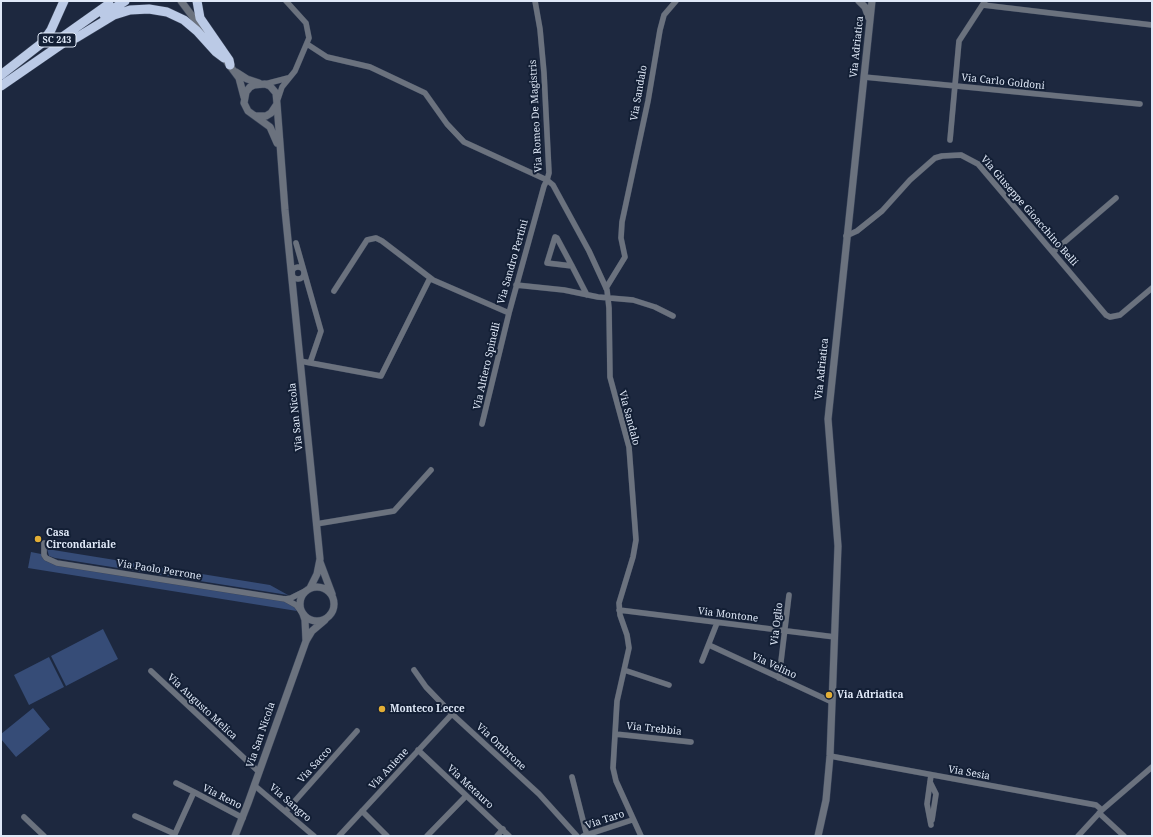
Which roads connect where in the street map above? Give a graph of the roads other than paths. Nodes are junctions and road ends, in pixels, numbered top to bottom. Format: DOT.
graph roads {
  1 [pos="64,1"];
  2 [pos="114,1"];
  3 [pos="125,1"];
  4 [pos="181,1"];
  5 [pos="197,1"];
  6 [pos="286,1"];
  7 [pos="535,1"];
  8 [pos="859,1"];
  9 [pos="870,1"];
  10 [pos="673,2"];
  11 [pos="983,2"];
  12 [pos="870,22"];
  13 [pos="1152,25"];
  14 [pos="67,40"];
  15 [pos="307,44"];
  16 [pos="230,65"];
  17 [pos="1,75"];
  18 [pos="292,76"];
  19 [pos="864,77"];
  20 [pos="1,79"];
  21 [pos="263,84"];
  22 [pos="1,86"];
  23 [pos="955,86"];
  24 [pos="244,98"];
  25 [pos="277,102"];
  26 [pos="1140,104"];
  27 [pos="256,116"];
  28 [pos="950,140"];
  29 [pos="279,152"];
  30 [pos="547,180"];
  31 [pos="1116,198"];
  32 [pos="846,236"];
  33 [pos="296,242"];
  34 [pos="1053,252"];
  35 [pos="572,266"];
  36 [pos="304,271"];
  37 [pos="292,274"];
  38 [pos="430,278"];
  39 [pos="516,286"];
  40 [pos="606,288"];
  41 [pos="1152,288"];
  42 [pos="334,291"];
  43 [pos="587,295"];
  44 [pos="608,298"];
  45 [pos="509,313"];
  46 [pos="673,316"];
  47 [pos="300,361"];
  48 [pos="310,363"];
  49 [pos="482,424"];
  50 [pos="431,470"];
  51 [pos="316,524"];
  52 [pos="44,543"];
  53 [pos="320,559"];
  54 [pos="307,590"];
  55 [pos="333,596"];
  56 [pos="789,596"];
  57 [pos="285,599"];
  58 [pos="619,610"];
  59 [pos="302,614"];
  60 [pos="325,620"];
  61 [pos="717,622"];
  62 [pos="785,631"];
  63 [pos="835,636"];
  64 [pos="306,641"];
  65 [pos="709,645"];
  66 [pos="702,661"];
  67 [pos="414,670"];
  68 [pos="624,670"];
  69 [pos="151,671"];
  70 [pos="779,678"];
  71 [pos="669,685"];
  72 [pos="832,702"];
  73 [pos="452,714"];
  74 [pos="358,731"];
  75 [pos="615,734"];
  76 [pos="691,742"];
  77 [pos="418,750"];
  78 [pos="830,756"];
  79 [pos="1152,767"];
  80 [pos="258,772"];
  81 [pos="931,775"];
  82 [pos="572,778"];
  83 [pos="930,782"];
  84 [pos="176,783"];
  85 [pos="254,785"];
  86 [pos="194,792"];
  87 [pos="466,796"];
  88 [pos="286,811"];
  89 [pos="362,811"];
  90 [pos="1101,812"];
  91 [pos="135,816"];
  92 [pos="24,817"];
  93 [pos="243,818"];
  94 [pos="632,820"];
  95 [pos="503,829"];
  96 [pos="175,835"];
  97 [pos="586,835"];
  98 [pos="44,836"];
  99 [pos="235,836"];
  100 [pos="314,836"];
  101 [pos="339,836"];
  102 [pos="387,836"];
  103 [pos="427,836"];
  104 [pos="496,836"];
  105 [pos="509,836"];
  106 [pos="577,836"];
  107 [pos="641,836"];
  108 [pos="818,836"];
  109 [pos="1078,836"];
  110 [pos="1124,836"];
  1 -- 17 [label="highway"];
  2 -- 20 [label="highway, SC 243"];
  3 -- 14 [label="highway, SC 243"];
  4 -- 16 [label="street"];
  5 -- 16 [label="highway"];
  6 -- 15 [label="street, Via San Nicola"];
  7 -- 30 [label="street, Via Romeo De Magistris"];
  8 -- 9 [label="street"];
  8 -- 12 [label="street"];
  9 -- 12 [label="street, Via Adriatica"];
  10 -- 40 [label="street, Via Sandalo"];
  11 -- 13 [label="street"];
  11 -- 23 [label="street"];
  12 -- 19 [label="street, Via Adriatica"];
  14 -- 16 [label="highway"];
  14 -- 22 [label="highway, SC 243"];
  15 -- 18 [label="street, Via San Nicola"];
  15 -- 30 [label="street"];
  16 -- 21 [label="street"];
  16 -- 24 [label="street, Via San Nicola"];
  18 -- 21 [label="street"];
  18 -- 25 [label="street, Via San Nicola"];
  19 -- 23 [label="street, Via Carlo Goldoni"];
  19 -- 32 [label="street, Via Adriatica"];
  21 -- 24 [label="street"];
  21 -- 25 [label="street"];
  23 -- 26 [label="street, Via Carlo Goldoni"];
  23 -- 28 [label="street"];
  24 -- 27 [label="street, Via San Nicola"];
  25 -- 27 [label="street, Via San Nicola"];
  25 -- 29 [label="street, Via San Nicola"];
  27 -- 29 [label="street, Via San Nicola"];
  29 -- 37 [label="street, Via San Nicola"];
  30 -- 39 [label="street, Via Sandro Pertini"];
  30 -- 40 [label="street, Via Romeo De Magistris"];
  31 -- 34 [label="street"];
  32 -- 34 [label="street, Via Giuseppe Gioacchino Belli"];
  32 -- 63 [label="street, Via Adriatica"];
  33 -- 36 [label="street"];
  34 -- 41 [label="street, Via Giuseppe Gioacchino Belli"];
  35 -- 35 [label="street"];
  35 -- 43 [label="street"];
  36 -- 37 [label="street"];
  36 -- 48 [label="street"];
  37 -- 47 [label="street, Via San Nicola"];
  38 -- 42 [label="street, Via Sandro Pertini"];
  38 -- 45 [label="street, Via Sandro Pertini"];
  38 -- 48 [label="street"];
  39 -- 43 [label="street"];
  39 -- 45 [label="street, Via Sandro Pertini"];
  40 -- 44 [label="street, Via Sandalo"];
  43 -- 44 [label="street"];
  44 -- 46 [label="street"];
  44 -- 58 [label="street, Via Sandalo"];
  45 -- 49 [label="street, Via Altiero Spinelli"];
  47 -- 48 [label="street"];
  47 -- 51 [label="street, Via San Nicola"];
  50 -- 51 [label="street"];
  51 -- 53 [label="street, Via San Nicola"];
  52 -- 57 [label="street, Via Paolo Perrone"];
  53 -- 54 [label="street, Via San Nicola"];
  53 -- 55 [label="street, Via San Nicola"];
  54 -- 55 [label="street"];
  54 -- 57 [label="street, Via Paolo Perrone"];
  54 -- 59 [label="street, Via San Nicola"];
  55 -- 60 [label="street, Via San Nicola"];
  56 -- 62 [label="street, Via Oglio"];
  57 -- 59 [label="street, Via Paolo Perrone"];
  58 -- 61 [label="street, Via Montone"];
  58 -- 68 [label="street, Via Sandalo"];
  59 -- 60 [label="street"];
  59 -- 64 [label="street, Via San Nicola"];
  60 -- 64 [label="street, Via San Nicola"];
  61 -- 62 [label="street, Via Montone"];
  61 -- 65 [label="street"];
  62 -- 63 [label="street, Via Montone"];
  62 -- 70 [label="street, Via Oglio"];
  63 -- 72 [label="street, Via Adriatica"];
  64 -- 80 [label="street, Via San Nicola"];
  65 -- 66 [label="street"];
  65 -- 70 [label="street, Via Velino"];
  67 -- 73 [label="street, Via Ombrone"];
  68 -- 71 [label="street"];
  68 -- 75 [label="street, Via Sandalo"];
  69 -- 80 [label="street, Via Augusto Melica"];
  70 -- 72 [label="street, Via Velino"];
  72 -- 78 [label="street, Via Adriatica"];
  73 -- 77 [label="street, Via Aniene"];
  73 -- 106 [label="street, Via Ombrone"];
  74 -- 88 [label="street, Via Sacco"];
  75 -- 76 [label="street, Via Trebbia"];
  75 -- 94 [label="street, Via Sandalo"];
  77 -- 87 [label="street, Via Metauro"];
  77 -- 89 [label="street, Via Aniene"];
  78 -- 81 [label="street, Via Sesia"];
  78 -- 108 [label="street, Via Adriatica"];
  79 -- 90 [label="street"];
  80 -- 85 [label="street, Via San Nicola"];
  81 -- 83 [label="street"];
  81 -- 90 [label="street, Via Sesia"];
  82 -- 97 [label="street"];
  83 -- 83 [label="street"];
  84 -- 86 [label="street, Via Reno"];
  85 -- 88 [label="street, Via Sangro"];
  85 -- 93 [label="street, Via San Nicola"];
  86 -- 93 [label="street, Via Reno"];
  86 -- 96 [label="street, Via Reno"];
  87 -- 95 [label="street, Via Metauro"];
  87 -- 103 [label="street"];
  88 -- 100 [label="street, Via Sangro"];
  89 -- 101 [label="street, Via Aniene"];
  89 -- 102 [label="street"];
  90 -- 109 [label="street"];
  90 -- 110 [label="street"];
  91 -- 96 [label="street"];
  92 -- 98 [label="street"];
  93 -- 99 [label="street, Via San Nicola"];
  94 -- 97 [label="street, Via Taro"];
  94 -- 107 [label="street, Via Sandalo"];
  95 -- 104 [label="street"];
  95 -- 105 [label="street, Via Metauro"];
}
